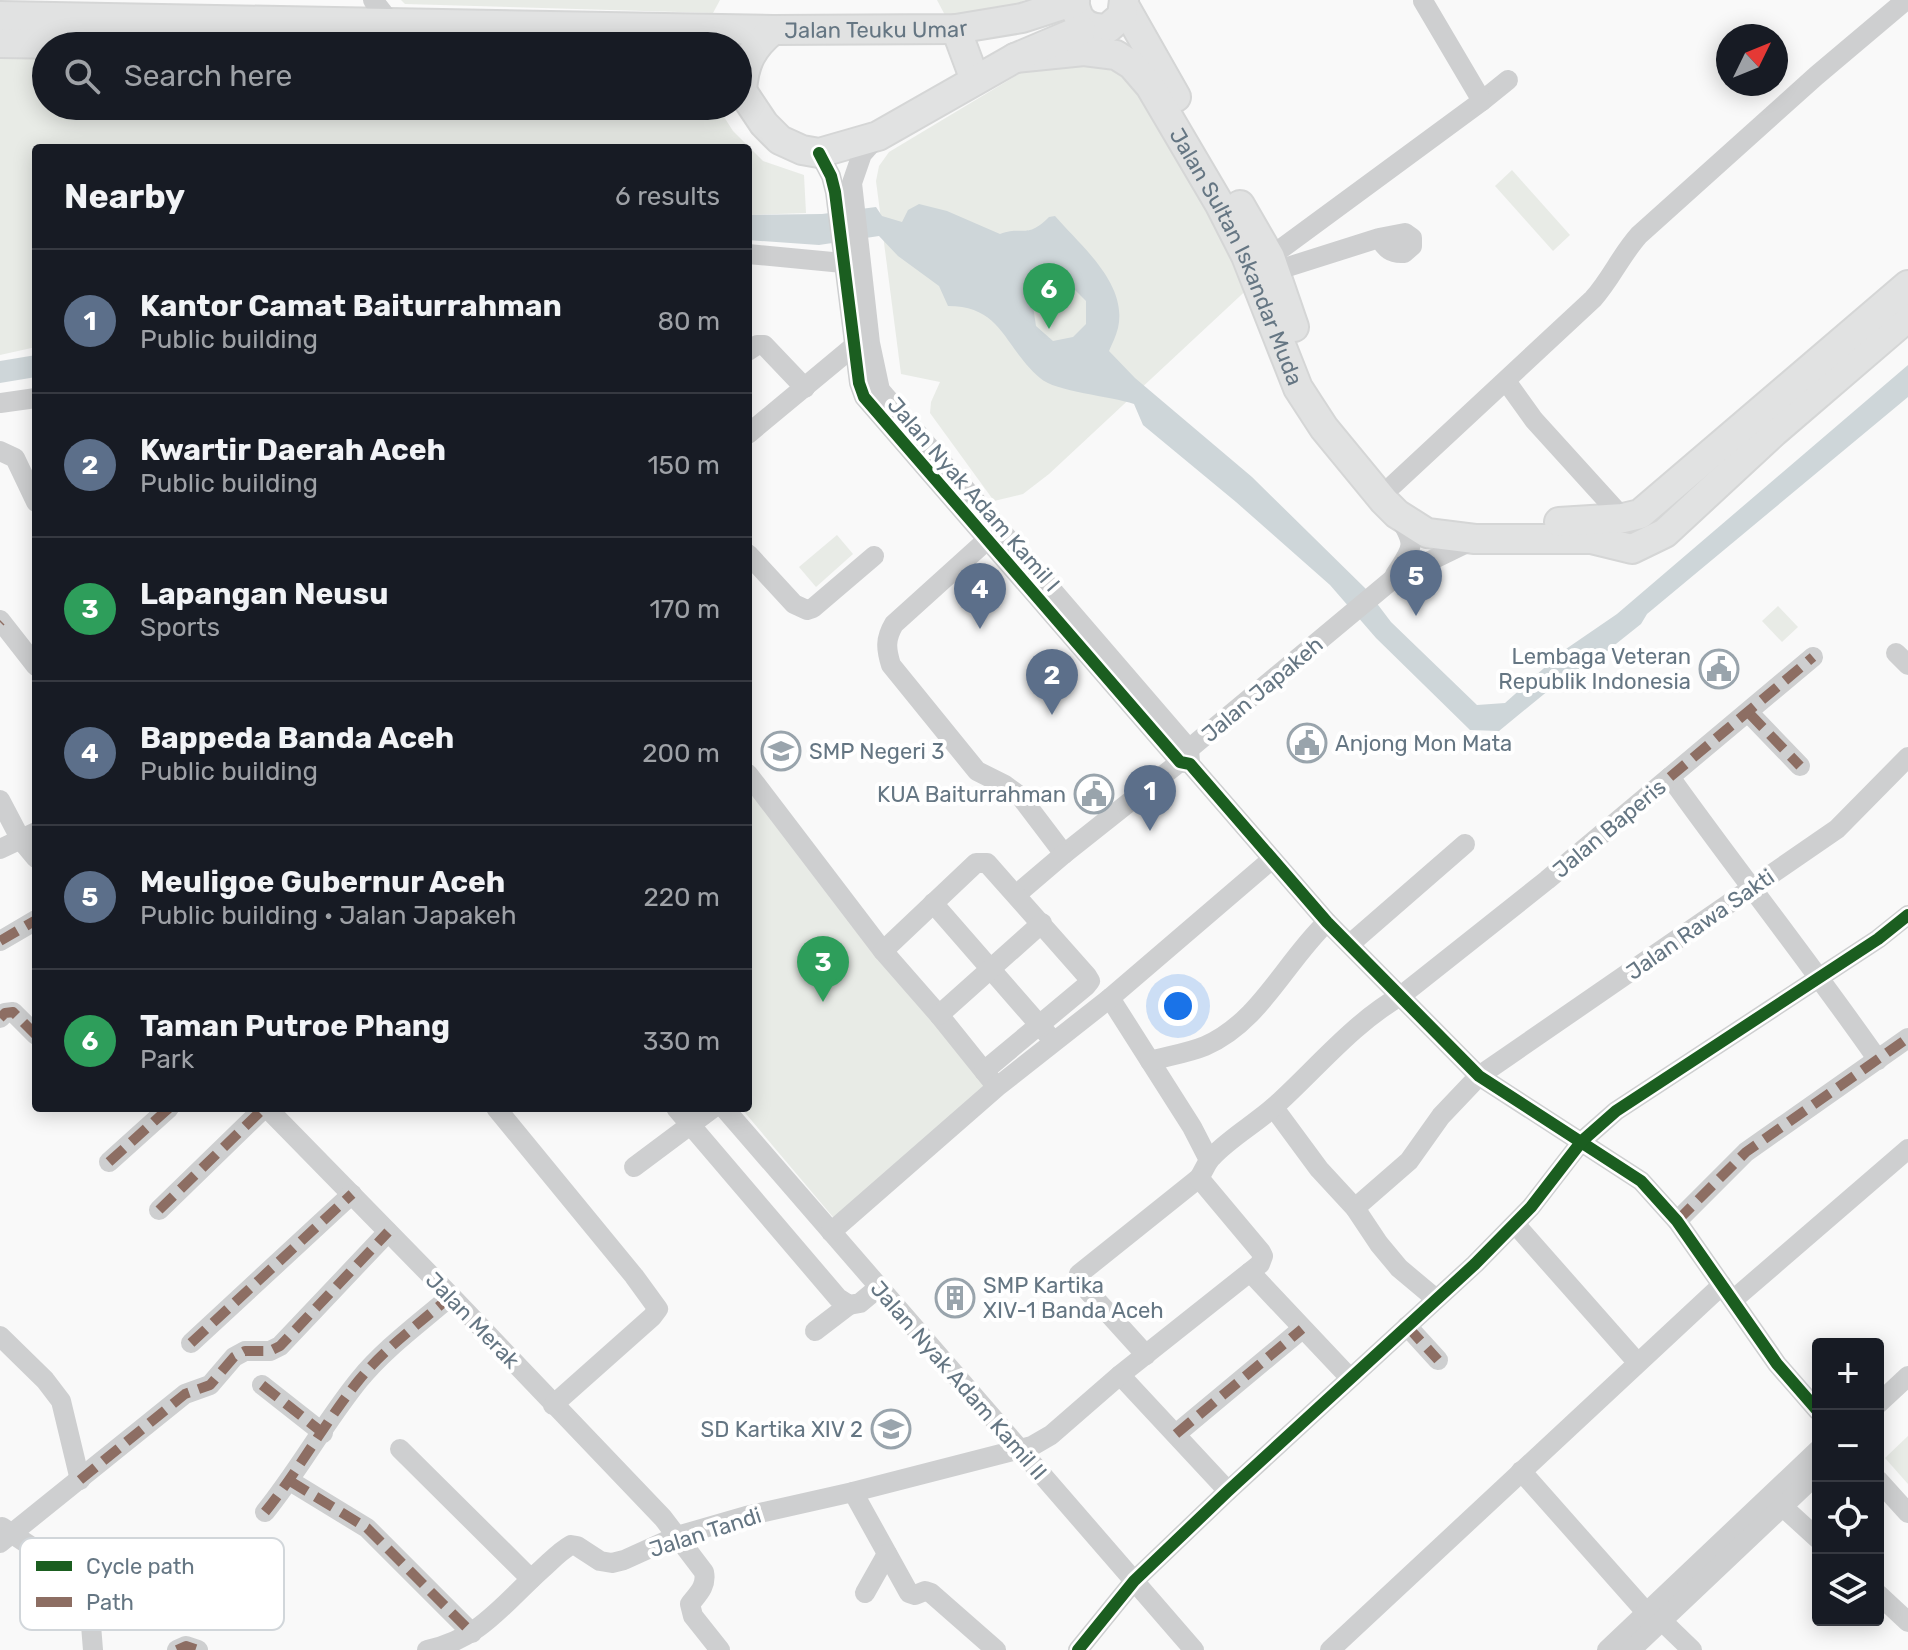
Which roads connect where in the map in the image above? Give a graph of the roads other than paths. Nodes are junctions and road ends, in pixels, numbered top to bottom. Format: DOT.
graph roads {
  1 [pos="373,0"];
  2 [pos="1906,0"];
  3 [pos="1075,1"];
  4 [pos="1423,1"];
  5 [pos="1125,4"];
  6 [pos="0,16"];
  7 [pos="391,23"];
  8 [pos="956,29"];
  9 [pos="773,30"];
  10 [pos="1081,30"];
  11 [pos="0,43"];
  12 [pos="32,43"];
  13 [pos="752,51"];
  14 [pos="1015,58"];
  15 [pos="975,80"];
  16 [pos="1508,80"];
  17 [pos="1482,101"];
  18 [pos="752,108"];
  19 [pos="878,136"];
  20 [pos="819,153"];
  21 [pos="845,204"];
  22 [pos="1379,238"];
  23 [pos="752,254"];
  24 [pos="849,259"];
  25 [pos="1272,264"];
  26 [pos="1908,285"];
  27 [pos="1908,317"];
  28 [pos="862,344"];
  29 [pos="752,348"];
  30 [pos="1506,381"];
  31 [pos="805,388"];
  32 [pos="32,399"];
  33 [pos="0,403"];
  34 [pos="1766,422"];
  35 [pos="752,431"];
  36 [pos="0,451"];
  37 [pos="1393,485"];
  38 [pos="32,494"];
  39 [pos="1419,518"];
  40 [pos="1623,518"];
  41 [pos="1475,539"];
  42 [pos="987,540"];
  43 [pos="874,556"];
  44 [pos="752,558"];
  45 [pos="1385,585"];
  46 [pos="0,621"];
  47 [pos="1813,657"];
  48 [pos="32,661"];
  49 [pos="1749,713"];
  50 [pos="1908,757"];
  51 [pos="1186,758"];
  52 [pos="1800,766"];
  53 [pos="1670,777"];
  54 [pos="752,779"];
  55 [pos="0,800"];
  56 [pos="29,836"];
  57 [pos="1465,844"];
  58 [pos="0,849"];
  59 [pos="1064,854"];
  60 [pos="1271,860"];
  61 [pos="1751,890"];
  62 [pos="1016,895"];
  63 [pos="933,903"];
  64 [pos="1908,915"];
  65 [pos="32,922"];
  66 [pos="1327,922"];
  67 [pos="1042,923"];
  68 [pos="0,941"];
  69 [pos="1350,944"];
  70 [pos="883,951"];
  71 [pos="990,968"];
  72 [pos="1820,978"];
  73 [pos="1402,995"];
  74 [pos="1110,998"];
  75 [pos="939,1015"];
  76 [pos="0,1018"];
  77 [pos="1039,1026"];
  78 [pos="32,1031"];
  79 [pos="1908,1038"];
  80 [pos="1054,1042"];
  81 [pos="1878,1060"];
  82 [pos="1150,1061"];
  83 [pos="1479,1076"];
  84 [pos="990,1079"];
  85 [pos="1274,1108"];
  86 [pos="165,1112"];
  87 [pos="262,1112"];
  88 [pos="270,1112"];
  89 [pos="499,1112"];
  90 [pos="680,1112"];
  91 [pos="708,1112"];
  92 [pos="727,1112"];
  93 [pos="691,1125"];
  94 [pos="1192,1127"];
  95 [pos="1582,1141"];
  96 [pos="1226,1144"];
  97 [pos="1908,1149"];
  98 [pos="109,1162"];
  99 [pos="634,1167"];
  100 [pos="1204,1169"];
  101 [pos="352,1194"];
  102 [pos="1355,1208"];
  103 [pos="159,1210"];
  104 [pos="1677,1221"];
  105 [pos="1515,1224"];
  106 [pos="388,1232"];
  107 [pos="831,1232"];
  108 [pos="1250,1272"];
  109 [pos="878,1288"];
  110 [pos="1728,1293"];
  111 [pos="451,1296"];
  112 [pos="1436,1299"];
  113 [pos="849,1305"];
  114 [pos="1407,1326"];
  115 [pos="1302,1329"];
  116 [pos="815,1331"];
  117 [pos="0,1336"];
  118 [pos="191,1343"];
  119 [pos="1146,1355"];
  120 [pos="1438,1360"];
  121 [pos="1637,1362"];
  122 [pos="1120,1375"];
  123 [pos="1908,1376"];
  124 [pos="1350,1378"];
  125 [pos="262,1385"];
  126 [pos="1884,1398"];
  127 [pos="553,1405"];
  128 [pos="1817,1410"];
  129 [pos="323,1433"];
  130 [pos="1176,1434"];
  131 [pos="400,1449"];
  132 [pos="1020,1449"];
  133 [pos="1812,1457"];
  134 [pos="1521,1471"];
  135 [pos="1812,1478"];
  136 [pos="80,1480"];
  137 [pos="290,1481"];
  138 [pos="1880,1482"];
  139 [pos="1228,1491"];
  140 [pos="853,1492"];
  141 [pos="1782,1506"];
  142 [pos="265,1512"];
  143 [pos="1908,1513"];
  144 [pos="1743,1532"];
  145 [pos="3,1534"];
  146 [pos="1812,1534"];
  147 [pos="677,1536"];
  148 [pos="887,1554"];
  149 [pos="531,1579"];
  150 [pos="1134,1581"];
  151 [pos="865,1593"];
  152 [pos="1884,1600"];
  153 [pos="1654,1616"];
  154 [pos="1908,1622"];
  155 [pos="91,1630"];
  156 [pos="472,1633"];
  157 [pos="93,1650"];
  158 [pos="177,1650"];
  159 [pos="198,1650"];
  160 [pos="427,1650"];
  161 [pos="720,1650"];
  162 [pos="996,1650"];
  163 [pos="1078,1650"];
  164 [pos="1193,1650"];
  165 [pos="1330,1650"];
  166 [pos="1607,1650"];
  167 [pos="1631,1650"];
  168 [pos="1692,1650"];
  1 -- 7 [label="street"];
  2 -- 30 [label="street"];
  3 -- 5 [label="highway"];
  3 -- 8 [label="highway, Jalan Teuku Umar"];
  4 -- 17 [label="street"];
  5 -- 25 [label="highway, Jalan Sultan Iskandar Muda"];
  6 -- 7 [label="highway, Jalan Teuku Umar"];
  7 -- 9 [label="highway, Jalan Teuku Umar"];
  8 -- 9 [label="highway, Jalan Teuku Umar"];
  8 -- 15 [label="highway"];
  9 -- 13 [label="highway"];
  10 -- 14 [label="highway"];
  11 -- 12 [label="highway"];
  14 -- 15 [label="highway"];
  14 -- 39 [label="highway, Jalan Sultan Iskandar Muda"];
  15 -- 19 [label="highway"];
  16 -- 17 [label="street"];
  17 -- 25 [label="street"];
  18 -- 20 [label="highway"];
  19 -- 20 [label="highway"];
  19 -- 21 [label="street, Jalan Nyak Adam Kamil I"];
  20 -- 21 [label="street, Jalan Nyak Adam Kamil I"];
  21 -- 24 [label="street, Jalan Nyak Adam Kamil I"];
  22 -- 25 [label="street"];
  23 -- 24 [label="street"];
  24 -- 28 [label="street, Jalan Nyak Adam Kamil I"];
  25 -- 37 [label="highway, Jalan Sultan Iskandar Muda"];
  26 -- 34 [label="highway"];
  27 -- 34 [label="highway"];
  28 -- 31 [label="street"];
  28 -- 42 [label="street, Jalan Nyak Adam Kamil I"];
  28 -- 51 [label="street, Jalan Nyak Adam Kamil I"];
  29 -- 31 [label="street"];
  30 -- 37 [label="street"];
  30 -- 40 [label="street"];
  31 -- 35 [label="street"];
  32 -- 33 [label="street"];
  34 -- 40 [label="highway"];
  34 -- 41 [label="highway"];
  36 -- 38 [label="street"];
  37 -- 39 [label="highway, Jalan Sultan Iskandar Muda"];
  39 -- 40 [label="highway"];
  39 -- 41 [label="highway"];
  39 -- 45 [label="street"];
  41 -- 45 [label="street"];
  42 -- 51 [label="street, Jalan Nyak Adam Kamil I"];
  42 -- 59 [label="street"];
  43 -- 44 [label="street"];
  45 -- 51 [label="street, Jalan Japakeh"];
  46 -- 48 [label="street"];
  47 -- 49 [label="street, Jalan Baperis"];
  49 -- 52 [label="street"];
  49 -- 53 [label="street, Jalan Baperis"];
  50 -- 61 [label="street, Jalan Rawa Sakti"];
  51 -- 59 [label="street, Jalan Japakeh"];
  51 -- 60 [label="street, Jalan Nyak Adam Kamil I"];
  53 -- 61 [label="street"];
  53 -- 73 [label="street, Jalan Baperis"];
  54 -- 70 [label="street"];
  55 -- 56 [label="street"];
  56 -- 58 [label="street"];
  57 -- 69 [label="street"];
  59 -- 62 [label="street, Jalan Japakeh"];
  60 -- 66 [label="street, Jalan Nyak Adam Kamil I"];
  60 -- 74 [label="street"];
  61 -- 72 [label="street"];
  61 -- 83 [label="street, Jalan Rawa Sakti"];
  62 -- 63 [label="street"];
  62 -- 67 [label="street"];
  63 -- 70 [label="street"];
  63 -- 71 [label="street"];
  64 -- 72 [label="street"];
  65 -- 68 [label="street"];
  66 -- 69 [label="street, Jalan Nyak Adam Kamil I"];
  66 -- 82 [label="street"];
  67 -- 71 [label="street"];
  67 -- 77 [label="street"];
  69 -- 73 [label="street, Jalan Nyak Adam Kamil I"];
  70 -- 75 [label="street"];
  71 -- 75 [label="street"];
  71 -- 77 [label="street"];
  72 -- 81 [label="street"];
  72 -- 95 [label="street"];
  73 -- 83 [label="street, Jalan Nyak Adam Kamil I"];
  73 -- 85 [label="street, Jalan Baperis"];
  74 -- 80 [label="street"];
  74 -- 82 [label="street"];
  75 -- 84 [label="street"];
  76 -- 78 [label="street"];
  77 -- 80 [label="street"];
  77 -- 84 [label="street"];
  79 -- 81 [label="street"];
  80 -- 84 [label="street"];
  81 -- 104 [label="street"];
  82 -- 94 [label="street"];
  83 -- 95 [label="street, Jalan Nyak Adam Kamil I"];
  83 -- 102 [label="street, Jalan Rawa Sakti"];
  84 -- 107 [label="street"];
  85 -- 96 [label="street, Jalan Baperis"];
  85 -- 102 [label="street"];
  86 -- 98 [label="street"];
  87 -- 103 [label="street"];
  88 -- 101 [label="street, Jalan Merak"];
  89 -- 127 [label="street"];
  90 -- 93 [label="street"];
  91 -- 93 [label="street"];
  92 -- 107 [label="street, Jalan Nyak Adam Kamil II"];
  93 -- 99 [label="street"];
  93 -- 113 [label="street"];
  94 -- 96 [label="street"];
  94 -- 100 [label="street"];
  95 -- 104 [label="street, Jalan Nyak Adam Kamil I"];
  95 -- 105 [label="street"];
  96 -- 100 [label="street, Jalan Baperis"];
  97 -- 110 [label="street"];
  100 -- 108 [label="street"];
  100 -- 119 [label="street, Jalan Baperis"];
  101 -- 106 [label="street, Jalan Merak"];
  101 -- 118 [label="street"];
  102 -- 112 [label="street"];
  104 -- 110 [label="street, Jalan Nyak Adam Kamil I"];
  105 -- 112 [label="street"];
  105 -- 121 [label="street"];
  106 -- 111 [label="street, Jalan Merak"];
  106 -- 136 [label="street"];
  107 -- 109 [label="street, Jalan Nyak Adam Kamil II"];
  108 -- 115 [label="street"];
  108 -- 119 [label="street, Jalan Tandi"];
  109 -- 113 [label="street"];
  109 -- 132 [label="street, Jalan Nyak Adam Kamil II"];
  110 -- 121 [label="street"];
  110 -- 128 [label="street, Jalan Nyak Adam Kamil I"];
  111 -- 127 [label="street, Jalan Merak"];
  111 -- 129 [label="street"];
  112 -- 114 [label="street"];
  113 -- 116 [label="street"];
  114 -- 120 [label="street"];
  114 -- 124 [label="street"];
  115 -- 124 [label="street"];
  115 -- 130 [label="street"];
  117 -- 136 [label="street"];
  119 -- 122 [label="street, Jalan Tandi"];
  121 -- 134 [label="street"];
  122 -- 130 [label="street"];
  122 -- 132 [label="street, Jalan Tandi"];
  123 -- 126 [label="street"];
  124 -- 139 [label="street"];
  125 -- 129 [label="street"];
  127 -- 147 [label="street, Jalan Merak"];
  129 -- 137 [label="street"];
  130 -- 139 [label="street"];
  131 -- 149 [label="street"];
  132 -- 140 [label="street, Jalan Tandi"];
  132 -- 150 [label="street, Jalan Nyak Adam Kamil II"];
  133 -- 144 [label="street"];
  134 -- 153 [label="street"];
  134 -- 165 [label="street"];
  135 -- 141 [label="street"];
  136 -- 145 [label="street"];
  137 -- 142 [label="street"];
  137 -- 156 [label="street"];
  138 -- 143 [label="street"];
  139 -- 150 [label="street"];
  140 -- 147 [label="street, Jalan Tandi"];
  140 -- 148 [label="street"];
  141 -- 144 [label="street"];
  141 -- 146 [label="street"];
  144 -- 153 [label="street"];
  147 -- 149 [label="street, Jalan Tandi"];
  147 -- 161 [label="street, Jalan Merak"];
  148 -- 151 [label="street"];
  148 -- 162 [label="street"];
  149 -- 156 [label="street, Jalan Tandi"];
  150 -- 163 [label="street"];
  150 -- 164 [label="street, Jalan Nyak Adam Kamil II"];
  152 -- 154 [label="street"];
  153 -- 166 [label="street"];
  153 -- 167 [label="street"];
  153 -- 168 [label="street"];
  155 -- 157 [label="street"];
  156 -- 160 [label="street, Jalan Tandi"];
  158 -- 159 [label="street"];
}
